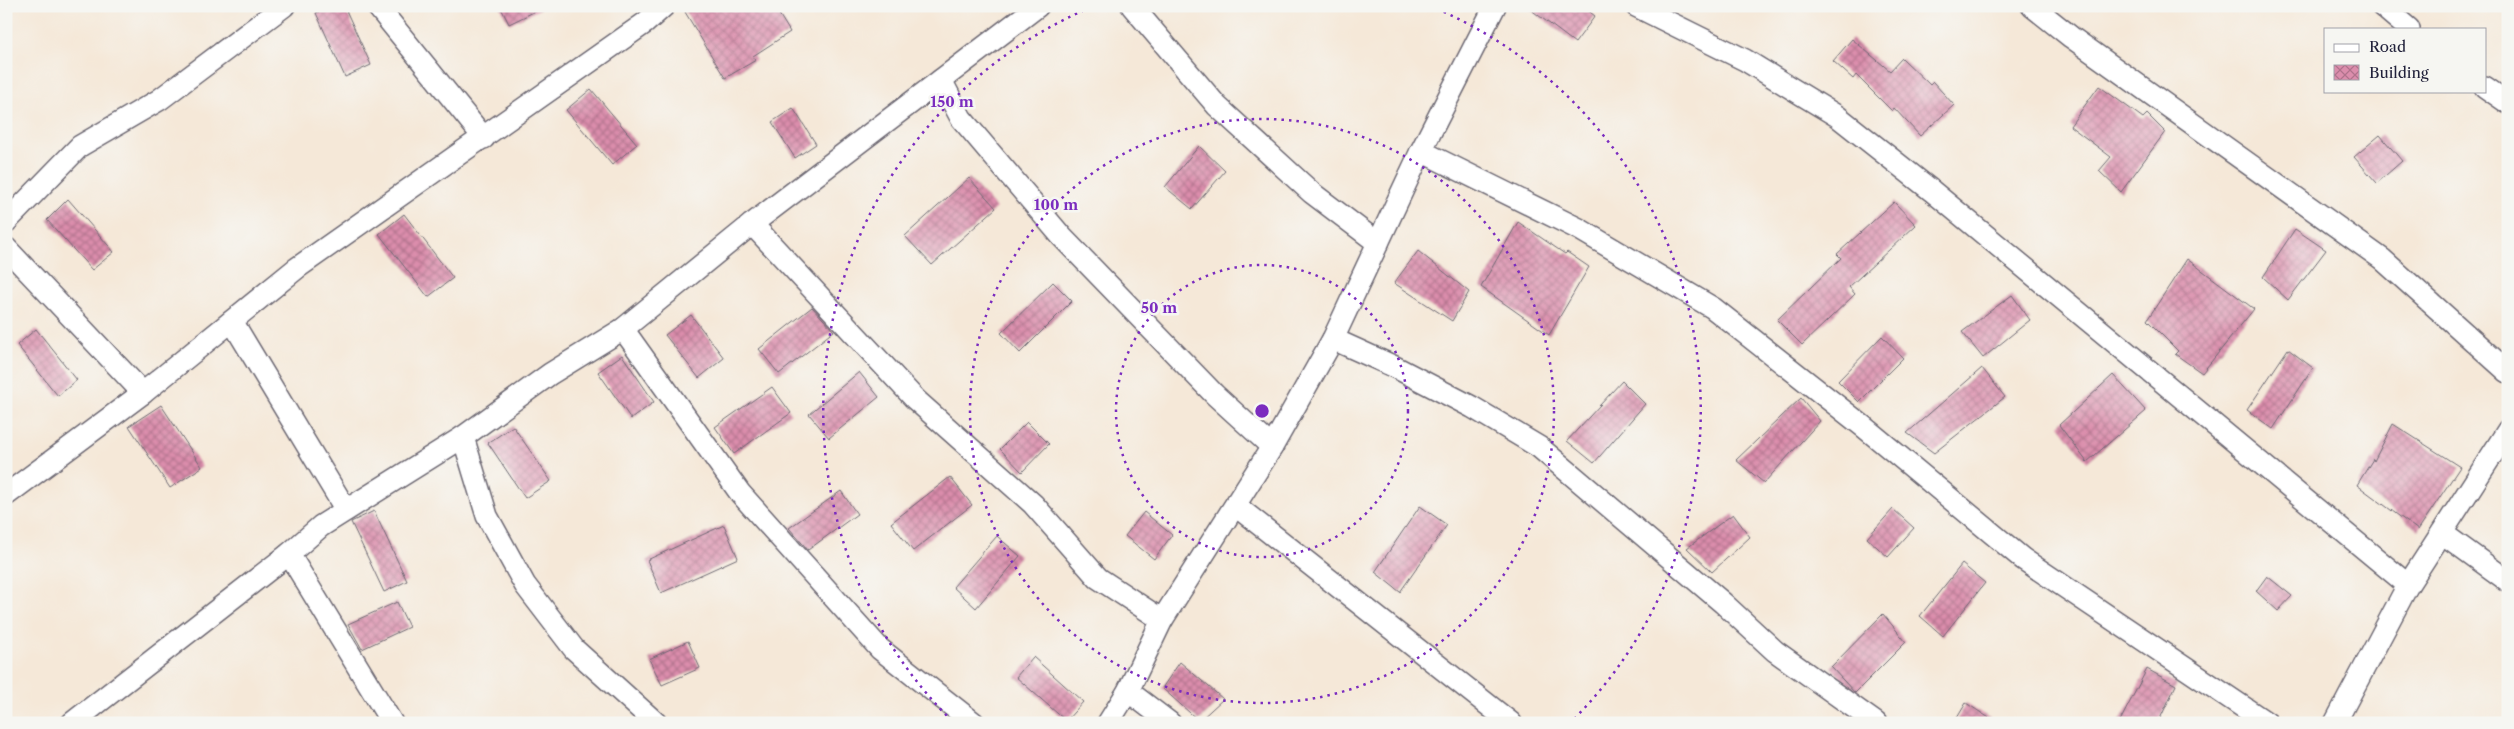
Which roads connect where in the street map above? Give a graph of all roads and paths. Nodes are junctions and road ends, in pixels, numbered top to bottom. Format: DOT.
graph roads {
  1 [pos="284,6"];
  2 [pos="377,6"];
  3 [pos="664,6"];
  4 [pos="1038,6"];
  5 [pos="1132,6"];
  6 [pos="1495,6"];
  7 [pos="1636,6"];
  8 [pos="2032,6"];
  9 [pos="2382,6"];
  10 [pos="640,15"];
  11 [pos="2408,28"];
  12 [pos="941,80"];
  13 [pos="2486,88"];
  14 [pos="2508,103"];
  15 [pos="484,138"];
  16 [pos="1421,151"];
  17 [pos="6,222"];
  18 [pos="752,224"];
  19 [pos="1378,243"];
  20 [pos="6,248"];
  21 [pos="232,321"];
  22 [pos="623,329"];
  23 [pos="1333,339"];
  24 [pos="2508,372"];
  25 [pos="143,393"];
  26 [pos="2508,430"];
  27 [pos="463,437"];
  28 [pos="1272,447"];
  29 [pos="6,495"];
  30 [pos="1236,506"];
  31 [pos="346,510"];
  32 [pos="2442,533"];
  33 [pos="289,554"];
  34 [pos="2508,581"];
  35 [pos="2408,586"];
  36 [pos="1162,620"];
  37 [pos="1128,691"];
  38 [pos="2338,721"];
  39 [pos="72,723"];
  40 [pos="392,723"];
  41 [pos="656,723"];
  42 [pos="974,723"];
  43 [pos="1108,723"];
  44 [pos="1170,723"];
  45 [pos="1511,723"];
  46 [pos="1876,723"];
  47 [pos="2267,723"];
  1 -- 17 [label="street"];
  2 -- 15 [label="street"];
  3 -- 10 [label="street"];
  4 -- 12 [label="street"];
  5 -- 19 [label="street"];
  6 -- 16 [label="street"];
  7 -- 35 [label="street"];
  8 -- 24 [label="street"];
  9 -- 11 [label="street"];
  10 -- 15 [label="street"];
  12 -- 18 [label="street"];
  12 -- 28 [label="street"];
  13 -- 14 [label="street"];
  15 -- 21 [label="street"];
  16 -- 19 [label="street"];
  16 -- 47 [label="street"];
  18 -- 22 [label="street"];
  18 -- 36 [label="street"];
  19 -- 23 [label="street"];
  20 -- 25 [label="street"];
  21 -- 25 [label="street"];
  21 -- 31 [label="street"];
  22 -- 27 [label="street"];
  22 -- 42 [label="street"];
  23 -- 28 [label="street"];
  23 -- 46 [label="street"];
  25 -- 29 [label="street"];
  26 -- 32 [label="street"];
  27 -- 31 [label="street"];
  27 -- 41 [label="street"];
  28 -- 30 [label="street"];
  30 -- 36 [label="street"];
  30 -- 45 [label="street"];
  31 -- 33 [label="street"];
  32 -- 34 [label="street"];
  32 -- 35 [label="street"];
  33 -- 39 [label="street"];
  33 -- 40 [label="street"];
  35 -- 38 [label="street"];
  36 -- 37 [label="street"];
  37 -- 43 [label="street"];
  37 -- 44 [label="street"];
}
